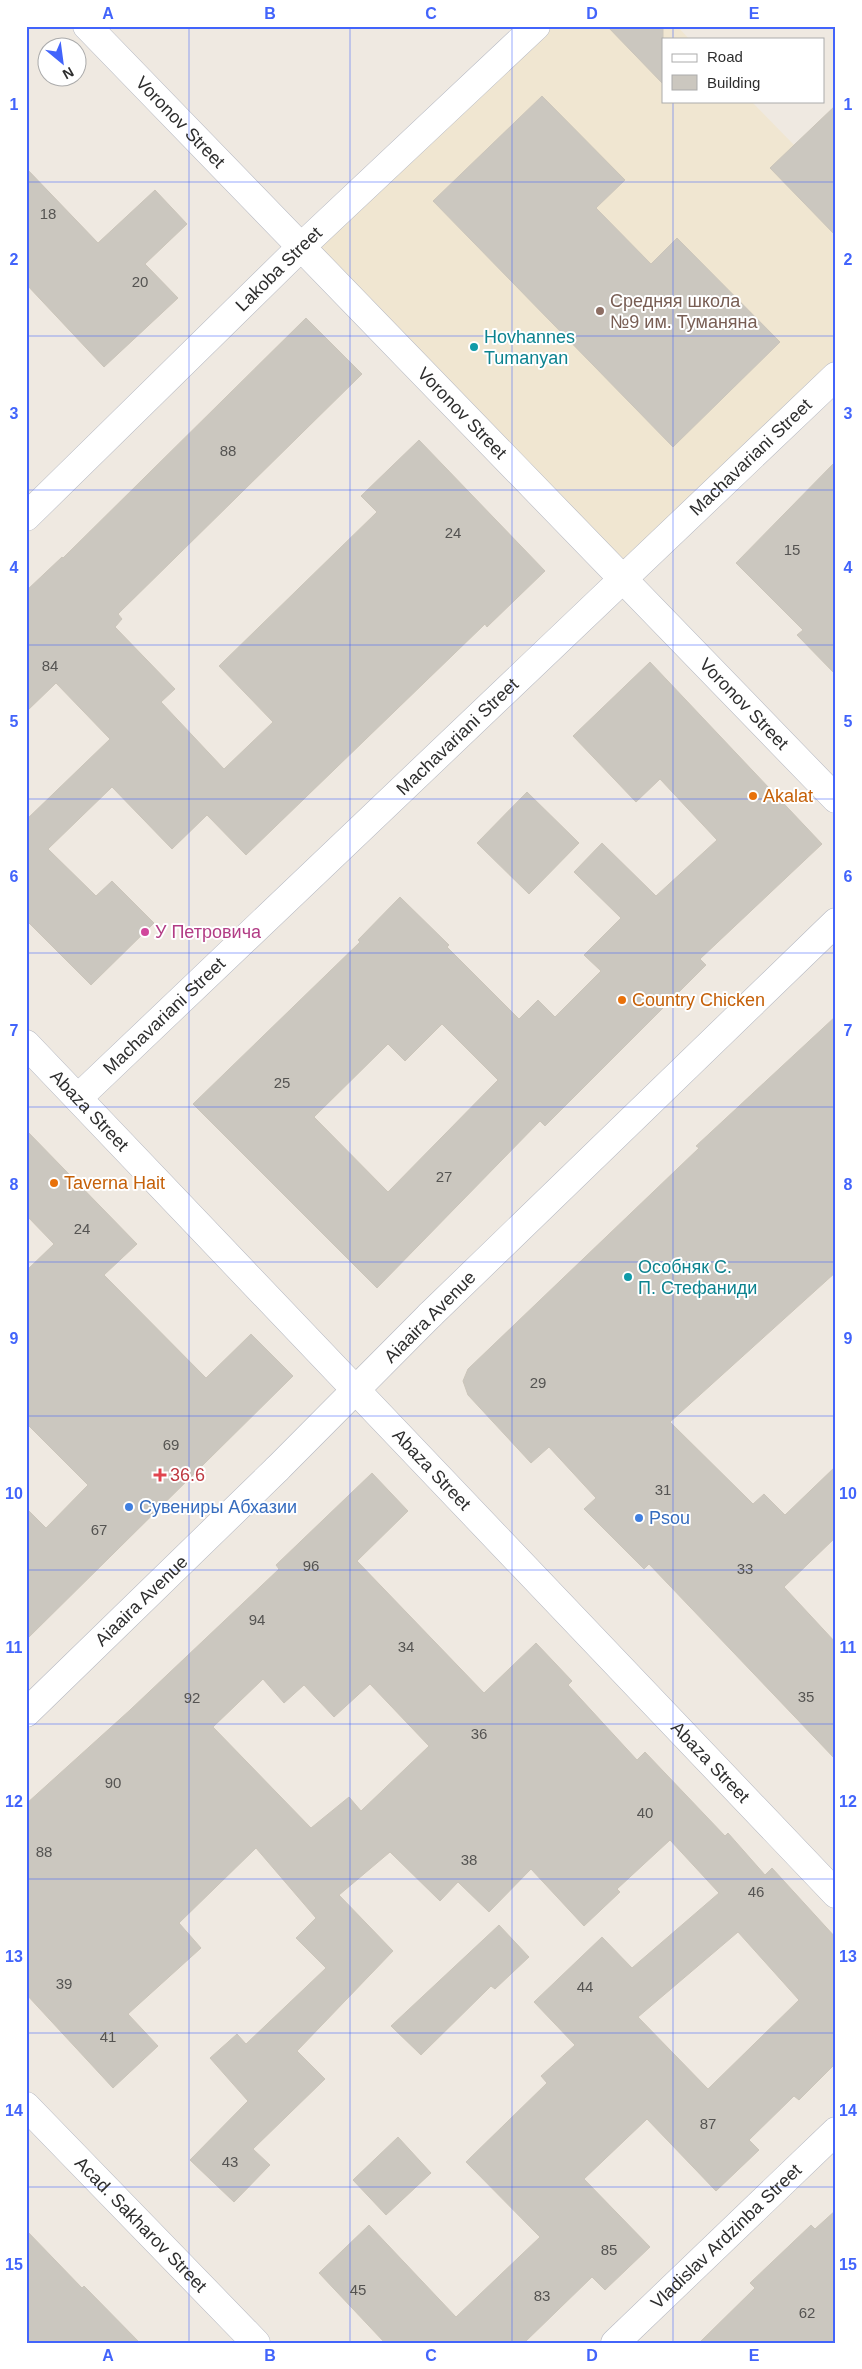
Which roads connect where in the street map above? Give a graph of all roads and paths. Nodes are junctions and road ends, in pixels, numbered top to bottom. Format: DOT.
graph roads {
  1 [pos="87,26"];
  2 [pos="536,26"];
  3 [pos="301,247"];
  4 [pos="836,376"];
  5 [pos="26,517"];
  6 [pos="622,579"];
  7 [pos="836,799"];
  8 [pos="836,922"];
  9 [pos="26,1044"];
  10 [pos="78,1098"];
  11 [pos="356,1391"];
  12 [pos="26,1714"];
  13 [pos="836,1894"];
  14 [pos="26,2106"];
  15 [pos="836,2131"];
  16 [pos="256,2343"];
  17 [pos="615,2343"];
  1 -- 3 [label="street, Voronov Street"];
  2 -- 3 [label="street, Lakoba Street"];
  3 -- 5 [label="street, Lakoba Street"];
  3 -- 6 [label="street, Voronov Street"];
  4 -- 6 [label="street, Machavariani Street"];
  6 -- 7 [label="street, Voronov Street"];
  6 -- 10 [label="street, Machavariani Street"];
  8 -- 11 [label="street, Aiaaira Avenue"];
  9 -- 10 [label="street, Abaza Street"];
  10 -- 11 [label="street, Abaza Street"];
  11 -- 12 [label="street, Aiaaira Avenue"];
  11 -- 13 [label="street, Abaza Street"];
  14 -- 16 [label="street, Acad. Sakharov Street"];
  15 -- 17 [label="street, Vladislav Ardzinba Street"];
}
